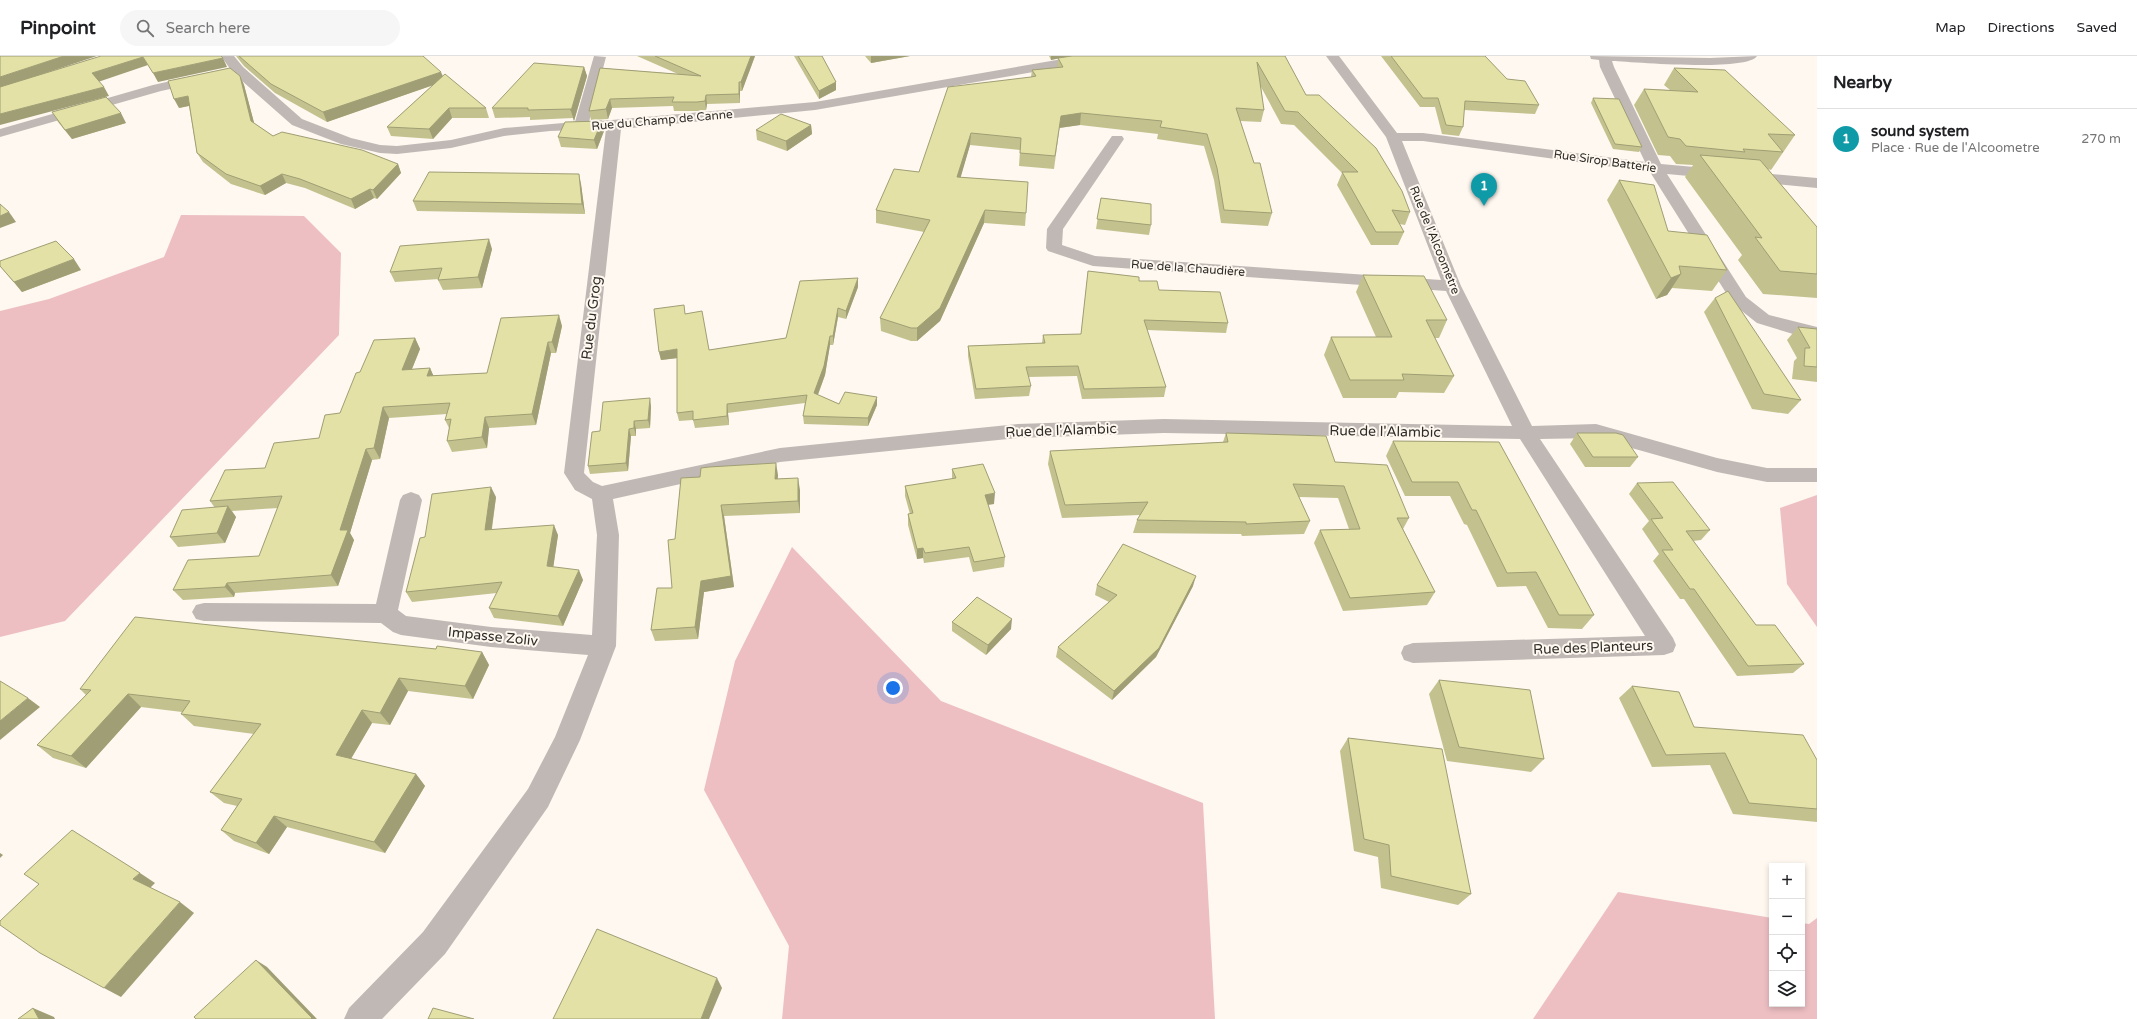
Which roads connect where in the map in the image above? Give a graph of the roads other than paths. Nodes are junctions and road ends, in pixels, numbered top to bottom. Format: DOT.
graph roads {
  1 [pos="227,56"];
  2 [pos="1125,56"];
  3 [pos="1332,56"];
  4 [pos="1602,56"];
  5 [pos="1751,56"];
  6 [pos="600,57"];
  7 [pos="238,70"];
  8 [pos="224,73"];
  9 [pos="209,76"];
  10 [pos="614,125"];
  11 [pos="581,126"];
  12 [pos="0,133"];
  13 [pos="1393,137"];
  14 [pos="1117,139"];
  15 [pos="1656,167"];
  16 [pos="1817,183"];
  17 [pos="1452,286"];
  18 [pos="1817,333"];
  19 [pos="1526,433"];
  20 [pos="1817,475"];
  21 [pos="602,494"];
  22 [pos="412,500"];
  23 [pos="204,612"];
  24 [pos="386,614"];
  25 [pos="604,646"];
  26 [pos="1414,653"];
  27 [pos="360,1019"];
  1 -- 7 [label="street, Rue du Champ de Canne"];
  2 -- 10 [label="street, Rue du Champ de Canne"];
  3 -- 13 [label="street, Rue de l'Alcoometre"];
  4 -- 5 [label="street"];
  4 -- 15 [label="street"];
  6 -- 11 [label="street"];
  7 -- 8 [label="street"];
  7 -- 11 [label="street, Rue du Champ de Canne"];
  9 -- 12 [label="street"];
  10 -- 11 [label="street, Rue du Champ de Canne"];
  10 -- 21 [label="street, Rue du Grog"];
  13 -- 15 [label="street, Rue Sirop Batterie"];
  13 -- 17 [label="street, Rue de l'Alcoometre"];
  14 -- 17 [label="street, Rue de la Chaudière"];
  15 -- 16 [label="street, Rue Sirop Batterie"];
  15 -- 18 [label="street"];
  17 -- 19 [label="street, Rue de l'Alcoometre"];
  19 -- 20 [label="street, Rue de l'Alambic"];
  19 -- 21 [label="street, Rue de l'Alambic"];
  19 -- 26 [label="street, Rue des Planteurs"];
  21 -- 25 [label="street"];
  22 -- 24 [label="street"];
  23 -- 24 [label="street"];
  24 -- 25 [label="street, Impasse Zoliv"];
  25 -- 27 [label="street"];
}
